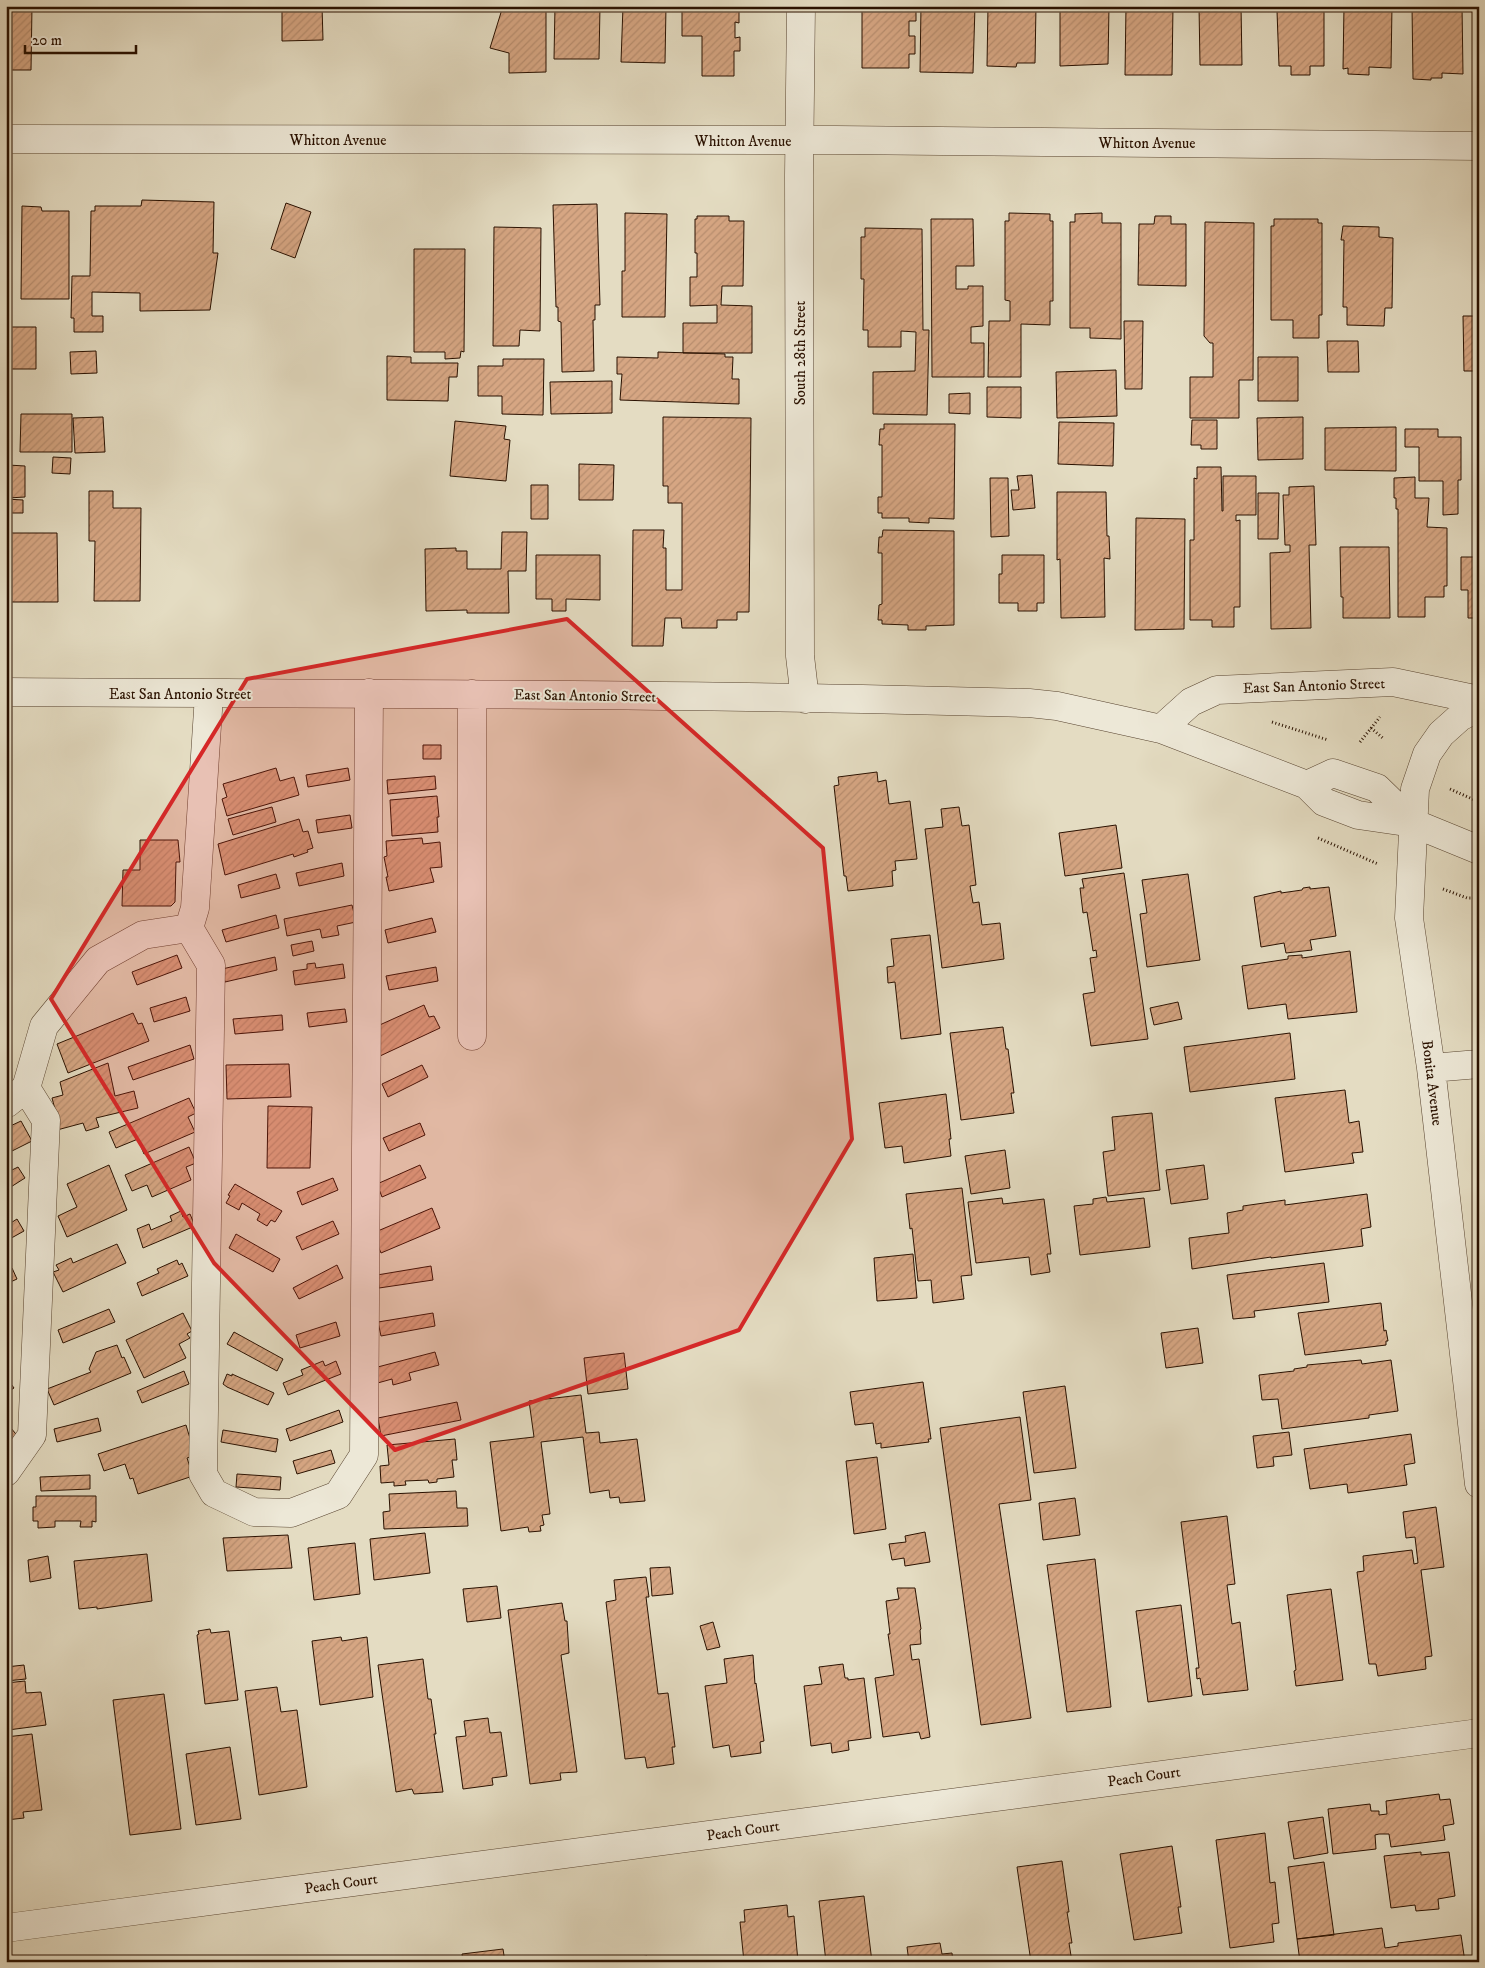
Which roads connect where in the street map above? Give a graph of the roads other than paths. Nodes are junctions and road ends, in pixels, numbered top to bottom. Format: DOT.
graph roads {
  1 [pos="801,6"];
  2 [pos="6,139"];
  3 [pos="800,140"];
  4 [pos="1479,146"];
  5 [pos="6,692"];
  6 [pos="369,693"];
  7 [pos="472,694"];
  8 [pos="208,695"];
  9 [pos="805,698"];
  10 [pos="1479,700"];
  11 [pos="1479,707"];
  12 [pos="1161,729"];
  13 [pos="1413,823"];
  14 [pos="1479,850"];
  15 [pos="189,928"];
  16 [pos="472,1036"];
  17 [pos="1479,1064"];
  18 [pos="1431,1068"];
  19 [pos="16,1096"];
  20 [pos="6,1472"];
  21 [pos="1479,1484"];
  22 [pos="1479,1733"];
  23 [pos="6,1928"];
  1 -- 3 [label="street, South 28th Street"];
  2 -- 3 [label="street, Whitton Avenue"];
  3 -- 4 [label="street, Whitton Avenue"];
  3 -- 9 [label="street, South 28th Street"];
  5 -- 8 [label="street, East San Antonio Street"];
  6 -- 7 [label="street, East San Antonio Street"];
  6 -- 8 [label="street, East San Antonio Street"];
  6 -- 15 [label="street"];
  7 -- 9 [label="street, East San Antonio Street"];
  7 -- 16 [label="street"];
  8 -- 15 [label="street"];
  9 -- 12 [label="street, East San Antonio Street"];
  10 -- 12 [label="street, East San Antonio Street"];
  11 -- 13 [label="street, Bonita Avenue"];
  12 -- 13 [label="street, East San Antonio Street"];
  13 -- 14 [label="street, East San Antonio Street"];
  13 -- 18 [label="street, Bonita Avenue"];
  15 -- 19 [label="street"];
  17 -- 18 [label="street"];
  18 -- 21 [label="street, Bonita Avenue"];
  19 -- 20 [label="street"];
  22 -- 23 [label="street, Peach Court"];
}
